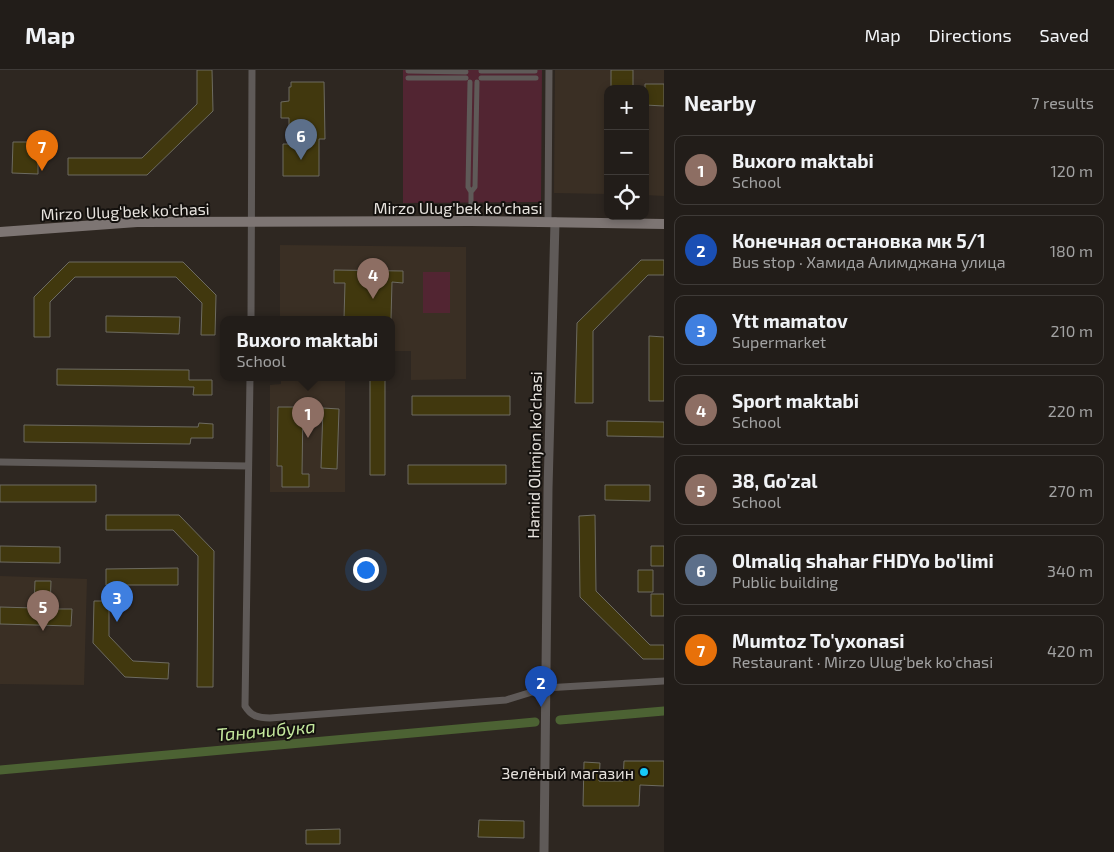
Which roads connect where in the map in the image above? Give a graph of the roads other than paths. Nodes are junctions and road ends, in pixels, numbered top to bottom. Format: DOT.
graph roads {
  1 [pos="252,70"];
  2 [pos="549,70"];
  3 [pos="408,71"];
  4 [pos="535,71"];
  5 [pos="473,75"];
  6 [pos="408,78"];
  7 [pos="536,78"];
  8 [pos="252,221"];
  9 [pos="471,221"];
  10 [pos="551,222"];
  11 [pos="664,224"];
  12 [pos="0,232"];
  13 [pos="251,316"];
  14 [pos="250,381"];
  15 [pos="0,462"];
  16 [pos="248,466"];
  17 [pos="664,680"];
  18 [pos="545,688"];
  19 [pos="544,852"];
  1 -- 8 [label="street"];
  2 -- 10 [label="street"];
  3 -- 5 [label="street"];
  4 -- 5 [label="street"];
  5 -- 6 [label="street"];
  5 -- 7 [label="street"];
  5 -- 9 [label="street"];
  8 -- 9 [label="main road, Mirzo Ulug'bek ko'chasi"];
  8 -- 12 [label="main road, Mirzo Ulug‘bek ko'chasi"];
  8 -- 13 [label="street"];
  9 -- 10 [label="main road, Mirzo Ulug'bek ko'chasi"];
  10 -- 11 [label="main road, Mirzo Ulug'bek ko'chasi"];
  10 -- 18 [label="street, Hamid Olimjon ko'chasi"];
  14 -- 16 [label="street"];
  15 -- 16 [label="street"];
  16 -- 18 [label="street"];
  17 -- 18 [label="street"];
  18 -- 19 [label="street, Hamid Olimjon ko'chasi"];
}
